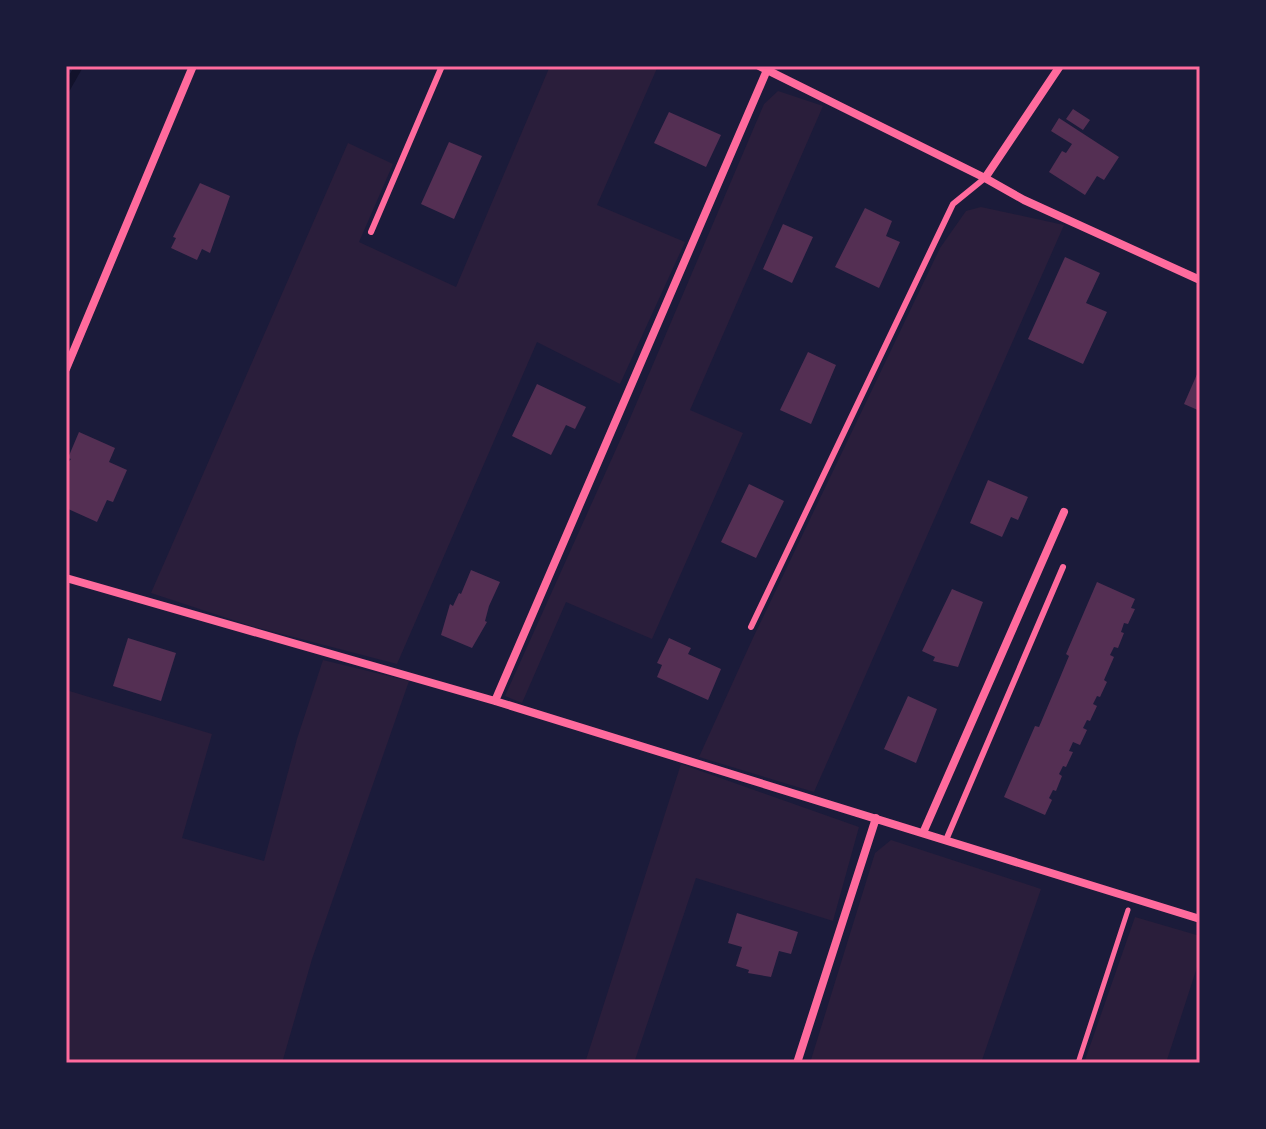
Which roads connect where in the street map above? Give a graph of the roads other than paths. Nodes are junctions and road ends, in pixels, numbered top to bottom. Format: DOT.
graph roads {
  1 [pos="193,66"];
  2 [pos="442,66"];
  3 [pos="1060,66"];
  4 [pos="763,68"];
  5 [pos="985,178"];
  6 [pos="371,232"];
  7 [pos="1200,280"];
  8 [pos="66,369"];
  9 [pos="1064,512"];
  10 [pos="1063,567"];
  11 [pos="66,578"];
  12 [pos="751,627"];
  13 [pos="495,701"];
  14 [pos="876,818"];
  15 [pos="923,833"];
  16 [pos="946,840"];
  17 [pos="1200,919"];
  18 [pos="797,1063"];
  1 -- 8 [label="street"];
  2 -- 6 [label="lane"];
  3 -- 5 [label="street"];
  4 -- 5 [label="street"];
  4 -- 13 [label="street"];
  5 -- 7 [label="street"];
  5 -- 12 [label="lane"];
  9 -- 15 [label="street"];
  10 -- 16 [label="lane"];
  11 -- 13 [label="street"];
  13 -- 14 [label="street"];
  14 -- 15 [label="street"];
  14 -- 18 [label="street"];
  15 -- 16 [label="street"];
  16 -- 17 [label="street"];
}
